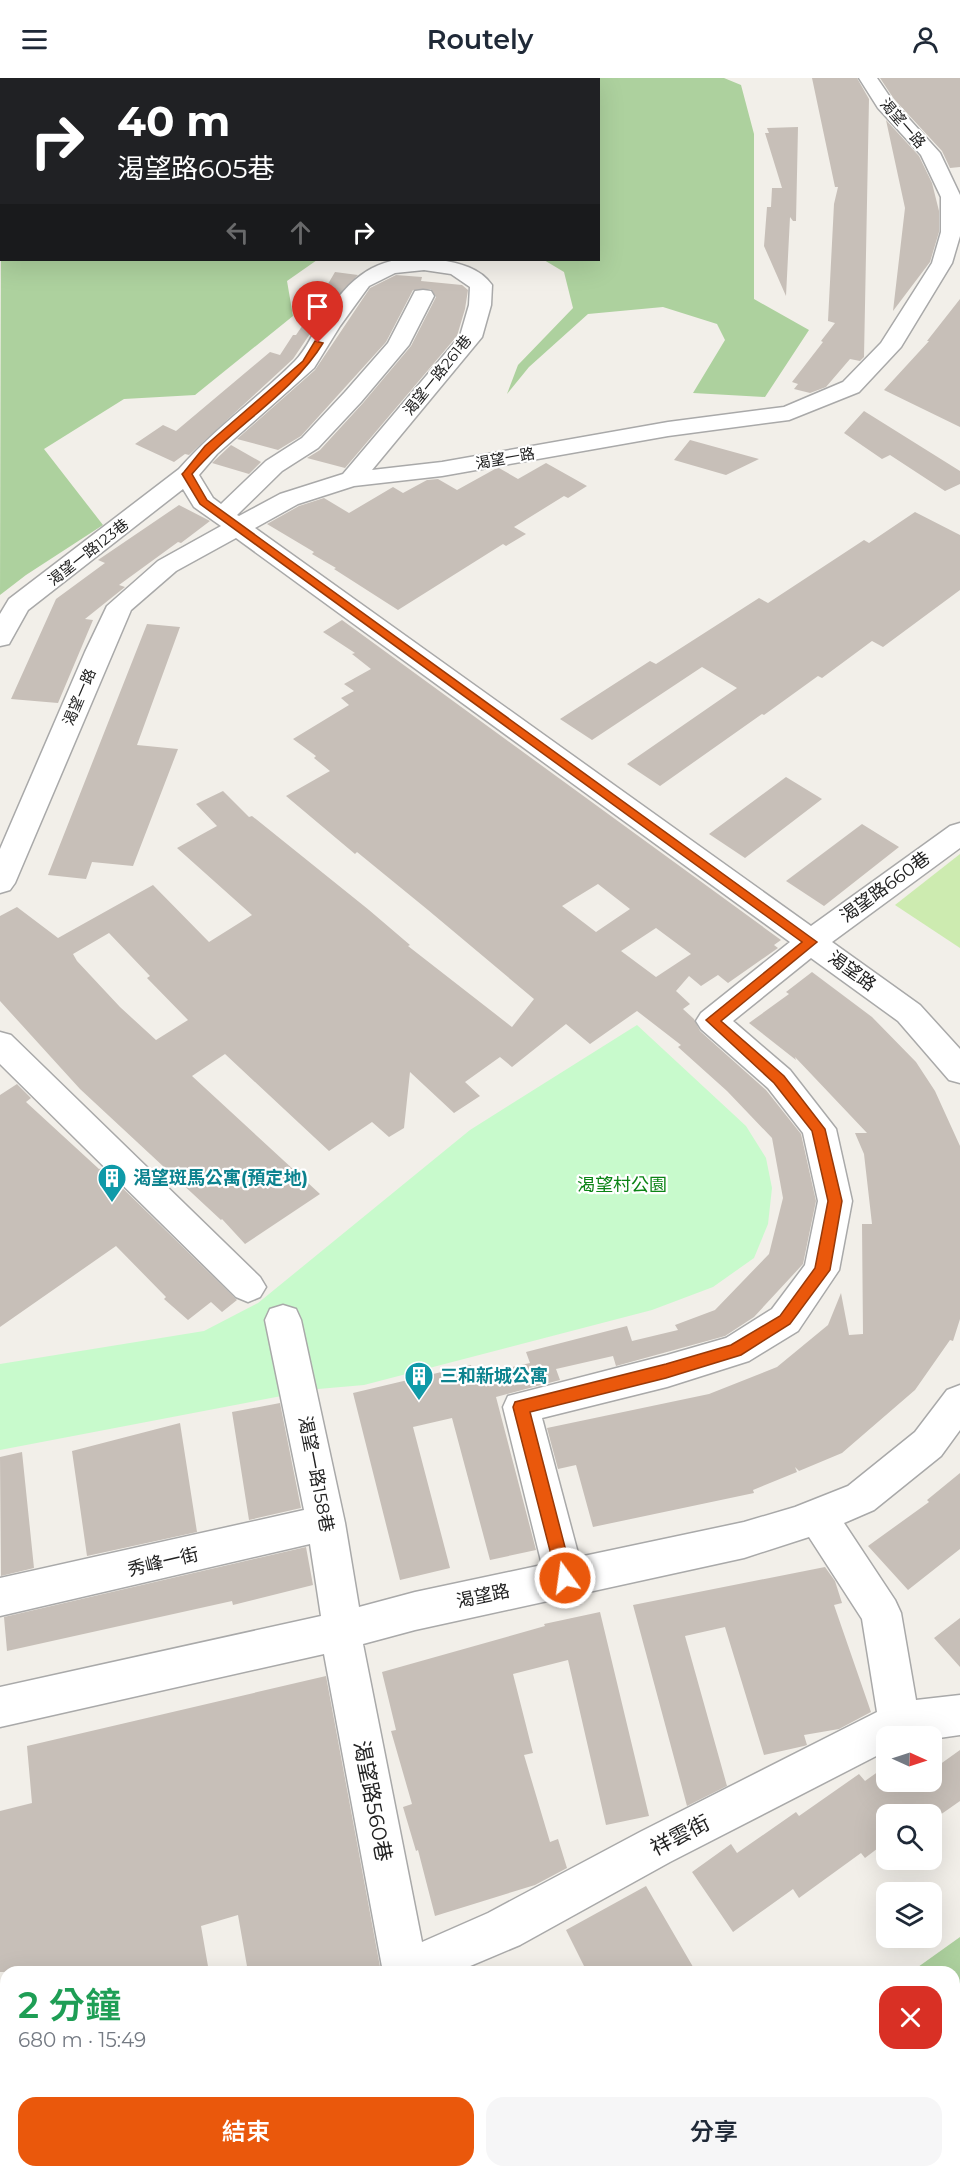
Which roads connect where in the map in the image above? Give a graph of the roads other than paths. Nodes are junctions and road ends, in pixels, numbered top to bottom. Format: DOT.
graph roads {
  1 [pos="868,78"];
  2 [pos="423,296"];
  3 [pos="187,474"];
  4 [pos="351,479"];
  5 [pos="229,521"];
  6 [pos="0,638"];
  7 [pos="960,833"];
  8 [pos="6,885"];
  9 [pos="811,942"];
  10 [pos="0,1044"];
  11 [pos="960,1071"];
  12 [pos="242,1271"];
  13 [pos="283,1320"];
  14 [pos="960,1401"];
  15 [pos="817,1516"];
  16 [pos="326,1523"];
  17 [pos="565,1578"];
  18 [pos="0,1597"];
  19 [pos="341,1630"];
  20 [pos="0,1707"];
  21 [pos="960,1715"];
  22 [pos="899,1723"];
  23 [pos="405,1966"];
  24 [pos="420,1966"];
  1 -- 4 [label="street, 渴望一路"];
  2 -- 5 [label="street"];
  3 -- 4 [label="street, 渴望一路261巷"];
  3 -- 5 [label="street"];
  3 -- 6 [label="street, 渴望一路123巷"];
  4 -- 5 [label="street, 渴望一路"];
  5 -- 8 [label="street, 渴望一路"];
  5 -- 9 [label="street, 渴望路"];
  7 -- 9 [label="street, 渴望路660巷"];
  9 -- 11 [label="street, 渴望路"];
  9 -- 17 [label="street, 渴望路660巷"];
  10 -- 12 [label="street"];
  13 -- 16 [label="street, 渴望一路158巷"];
  14 -- 15 [label="street, 渴望路"];
  15 -- 17 [label="street, 渴望路"];
  15 -- 22 [label="street"];
  16 -- 18 [label="street, 秀峰一街"];
  16 -- 19 [label="street, 渴望一路158巷"];
  17 -- 19 [label="street, 渴望路"];
  19 -- 20 [label="street, 渴望路"];
  19 -- 23 [label="street, 渴望路560巷"];
  21 -- 22 [label="street, 祥雲街"];
  22 -- 24 [label="street, 祥雲街"];
}
